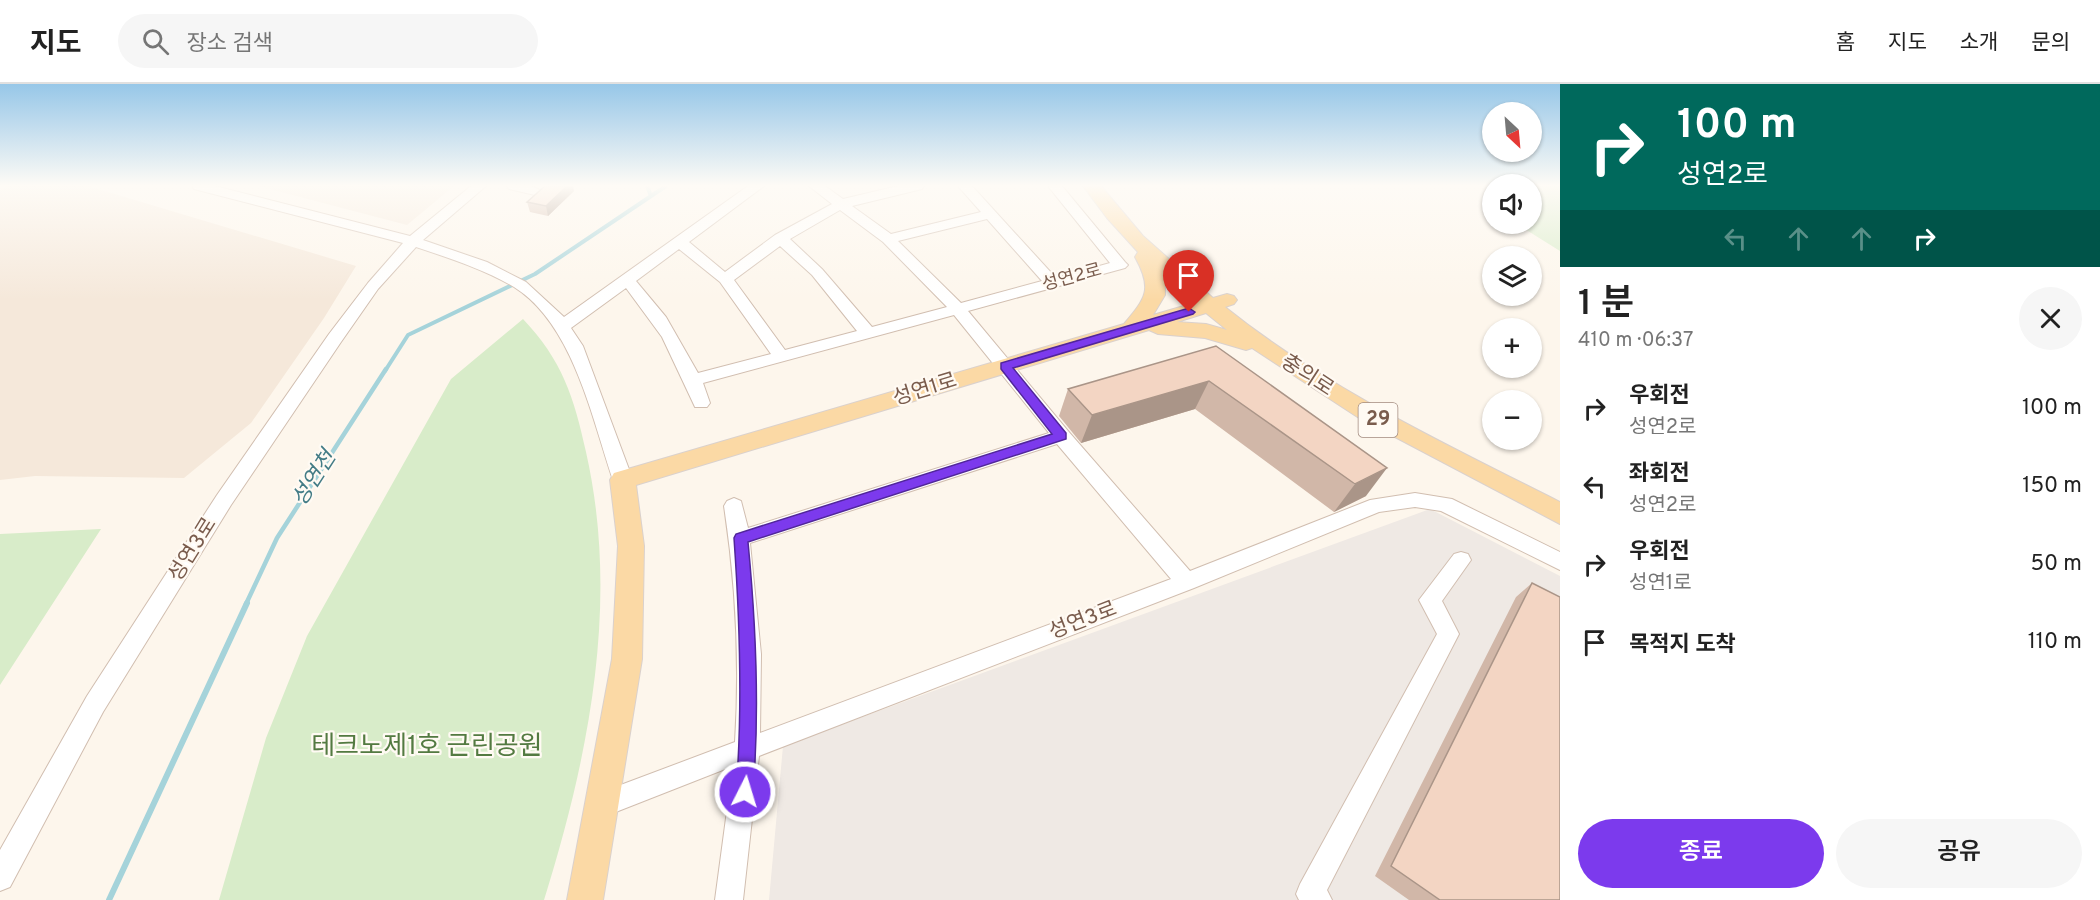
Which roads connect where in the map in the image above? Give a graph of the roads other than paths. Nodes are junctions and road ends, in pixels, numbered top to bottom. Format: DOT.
graph roads {
  1 [pos="347,224"];
  2 [pos="433,224"];
  3 [pos="705,224"];
  4 [pos="806,224"];
  5 [pos="869,224"];
  6 [pos="948,224"];
  7 [pos="998,224"];
  8 [pos="1084,224"];
  9 [pos="1124,224"];
  10 [pos="1142,224"];
  11 [pos="780,238"];
  12 [pos="888,239"];
  13 [pos="413,241"];
  14 [pos="680,242"];
  15 [pos="1147,251"];
  16 [pos="1175,266"];
  17 [pos="725,279"];
  18 [pos="626,280"];
  19 [pos="1053,284"];
  20 [pos="1218,303"];
  21 [pos="958,309"];
  22 [pos="563,326"];
  23 [pos="1131,329"];
  24 [pos="868,333"];
  25 [pos="782,357"];
  26 [pos="1280,358"];
  27 [pos="1005,366"];
  28 [pos="694,380"];
  29 [pos="701,403"];
  30 [pos="1061,436"];
  31 [pos="623,480"];
  32 [pos="1560,496"];
  33 [pos="734,506"];
  34 [pos="1560,514"];
  35 [pos="741,538"];
  36 [pos="1461,560"];
  37 [pos="1560,562"];
  38 [pos="1185,582"];
  39 [pos="748,748"];
  40 [pos="603,804"];
  41 [pos="0,877"];
  42 [pos="585,900"];
  43 [pos="729,900"];
  44 [pos="1318,900"];
  1 -- 13 [label="street"];
  2 -- 13 [label="street, 성연3로"];
  3 -- 14 [label="street"];
  4 -- 11 [label="street"];
  5 -- 12 [label="street"];
  6 -- 12 [label="street"];
  7 -- 19 [label="street"];
  8 -- 19 [label="street, 성연2로"];
  9 -- 15 [label="main road, 충의로 / 29"];
  10 -- 16 [label="main road, 충의로 / 29"];
  11 -- 17 [label="street"];
  11 -- 24 [label="street"];
  12 -- 21 [label="street"];
  13 -- 22 [label="street"];
  13 -- 41 [label="street, 성연3로"];
  14 -- 17 [label="street"];
  14 -- 18 [label="street"];
  15 -- 16 [label="main road, 충의로 / 29"];
  15 -- 23 [label="main road"];
  16 -- 20 [label="main road, 충의로 / 29"];
  17 -- 25 [label="street"];
  18 -- 22 [label="street"];
  18 -- 28 [label="street"];
  19 -- 21 [label="street, 성연2로"];
  20 -- 23 [label="main road, 성연1로"];
  20 -- 26 [label="main road, 충의로 / 29"];
  20 -- 32 [label="main road, 충의로 / 29"];
  21 -- 24 [label="street, 성연2로"];
  21 -- 27 [label="street"];
  22 -- 31 [label="street"];
  23 -- 26 [label="main road"];
  23 -- 27 [label="main road, 성연1로"];
  24 -- 25 [label="street, 성연2로"];
  25 -- 28 [label="street, 성연2로"];
  26 -- 34 [label="main road, 충의로 / 29"];
  27 -- 30 [label="street"];
  27 -- 31 [label="main road, 성연1로"];
  28 -- 29 [label="street"];
  30 -- 35 [label="street"];
  30 -- 38 [label="street"];
  31 -- 40 [label="main road"];
  33 -- 35 [label="street"];
  35 -- 39 [label="street"];
  36 -- 44 [label="street"];
  37 -- 38 [label="street, 성연3로"];
  38 -- 39 [label="street, 성연3로"];
  39 -- 40 [label="street, 성연3로"];
  39 -- 43 [label="street"];
  40 -- 42 [label="main road"];
}
